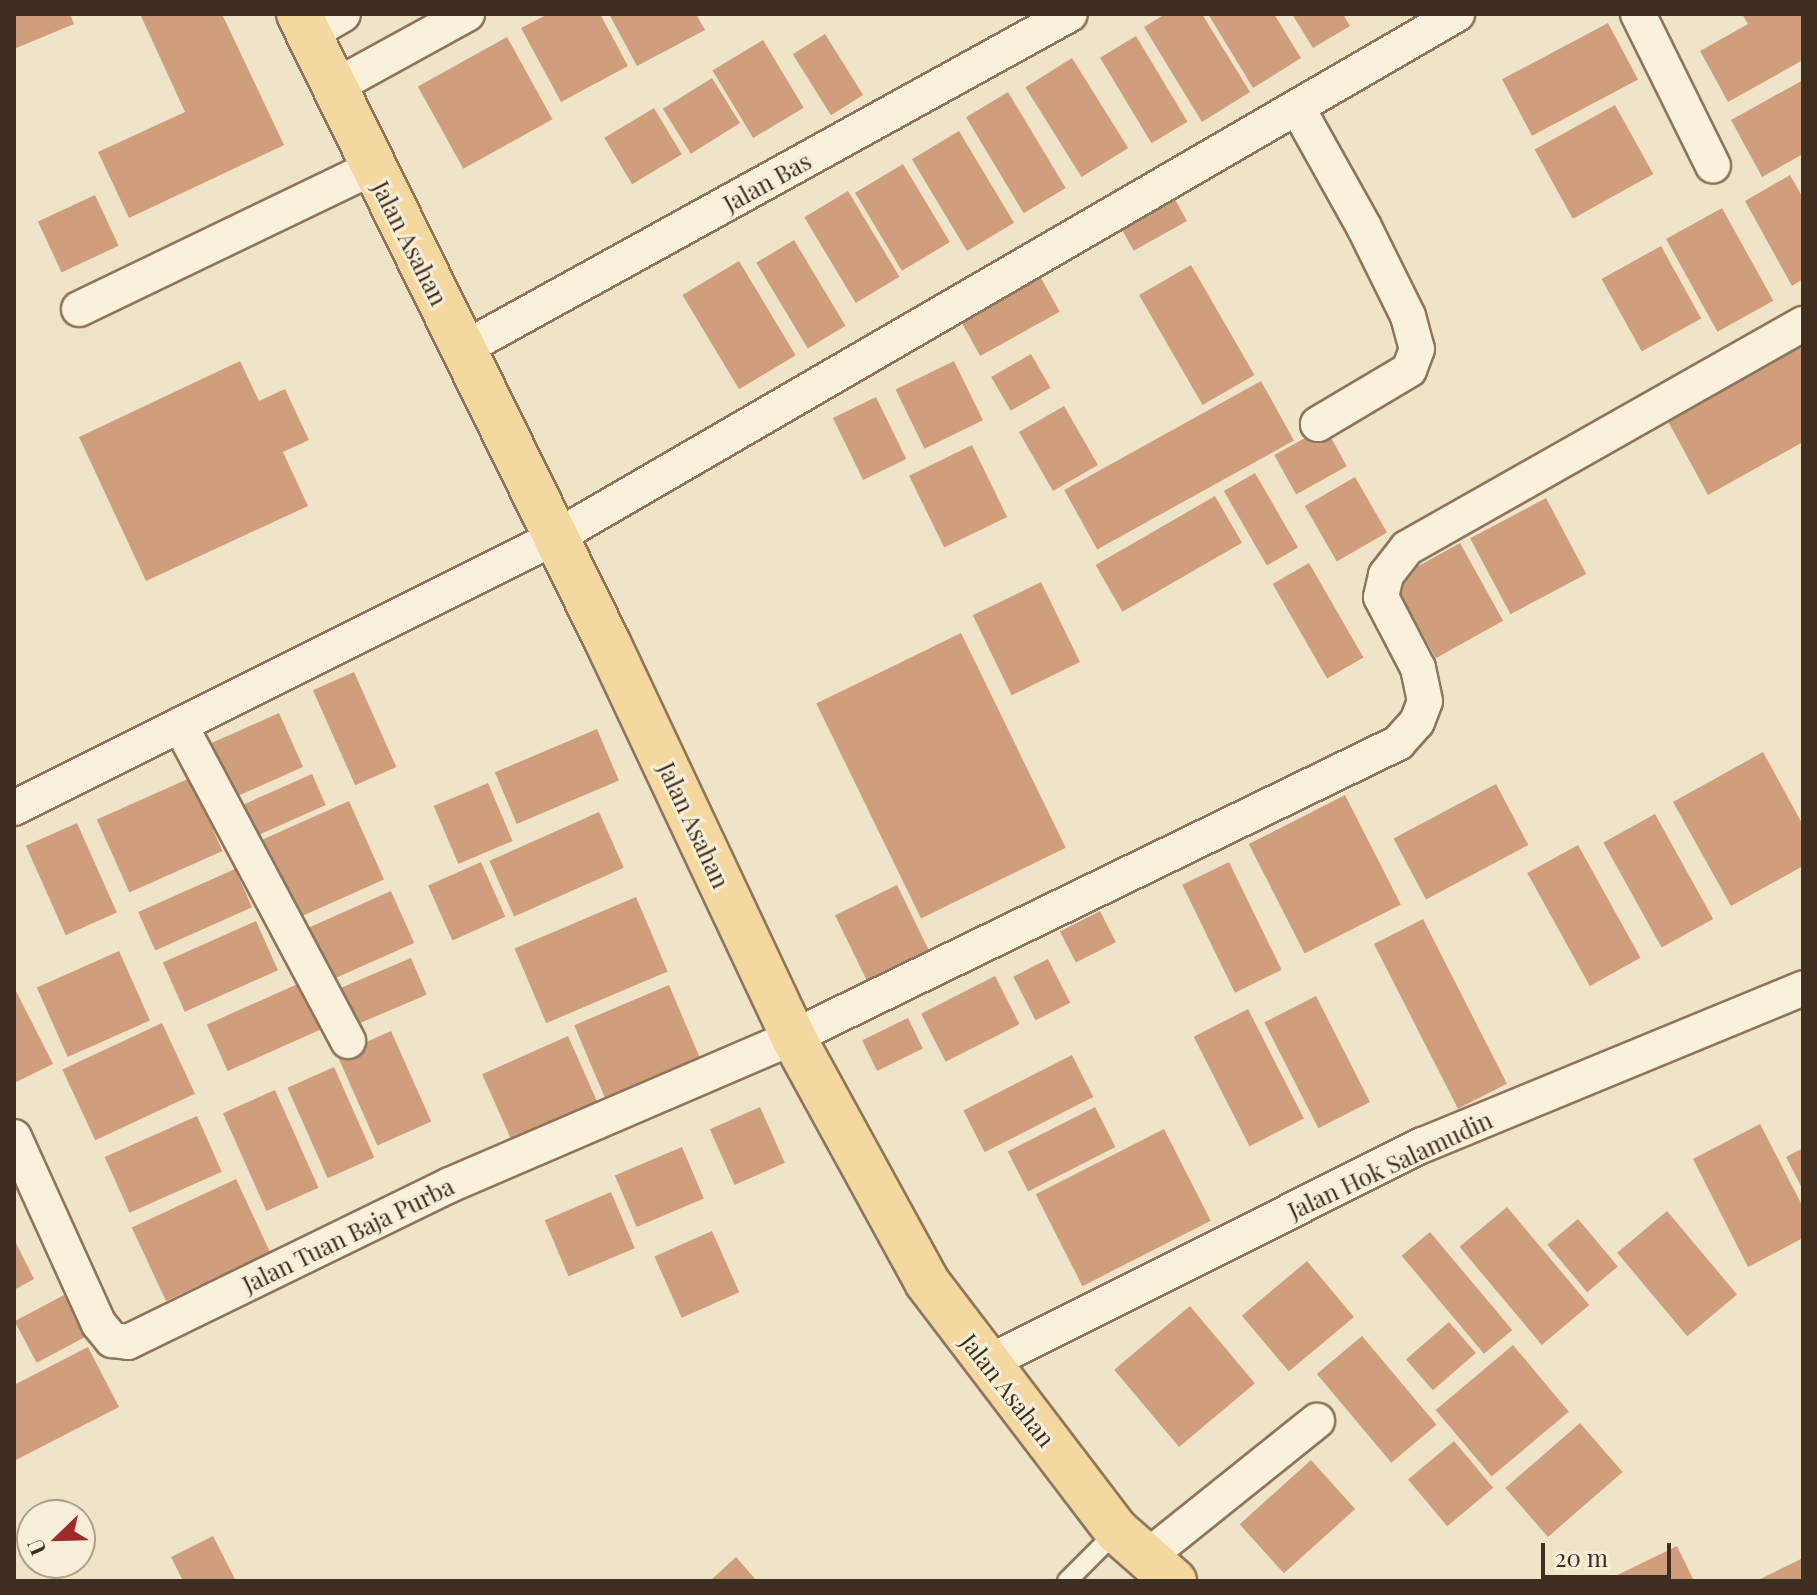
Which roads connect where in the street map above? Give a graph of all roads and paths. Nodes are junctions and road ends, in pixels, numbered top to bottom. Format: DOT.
graph roads {
  1 [pos="467,14"];
  2 [pos="1070,14"];
  3 [pos="1457,14"];
  4 [pos="1638,14"];
  5 [pos="317,21"];
  6 [pos="334,87"];
  7 [pos="1297,107"];
  8 [pos="1713,166"];
  9 [pos="372,168"];
  10 [pos="79,309"];
  11 [pos="1803,324"];
  12 [pos="463,349"];
  13 [pos="1318,424"];
  14 [pos="556,537"];
  15 [pos="180,725"];
  16 [pos="14,808"];
  17 [pos="1803,988"];
  18 [pos="793,1037"];
  19 [pos="348,1041"];
  20 [pos="14,1137"];
  21 [pos="987,1363"];
  22 [pos="1317,1421"];
  23 [pos="1146,1556"];
  24 [pos="1067,1581"];
  1 -- 6 [label="street"];
  2 -- 12 [label="street, Jalan Bas"];
  3 -- 7 [label="street"];
  4 -- 8 [label="street"];
  5 -- 6 [label="main road, Jalan Asahan"];
  6 -- 9 [label="main road, Jalan Asahan"];
  7 -- 13 [label="street"];
  7 -- 14 [label="street"];
  9 -- 10 [label="street"];
  9 -- 12 [label="main road, Jalan Asahan"];
  11 -- 18 [label="street, Jalan Tuan Baja Purba"];
  12 -- 14 [label="main road, Jalan Asahan"];
  14 -- 15 [label="street"];
  14 -- 18 [label="main road, Jalan Asahan"];
  15 -- 16 [label="street"];
  15 -- 19 [label="street"];
  17 -- 21 [label="street, Jalan Hok Salamudin"];
  18 -- 20 [label="street, Jalan Tuan Baja Purba"];
  18 -- 21 [label="main road, Jalan Asahan"];
  21 -- 23 [label="main road, Jalan Asahan"];
  22 -- 23 [label="street"];
  23 -- 24 [label="lane"];
}
